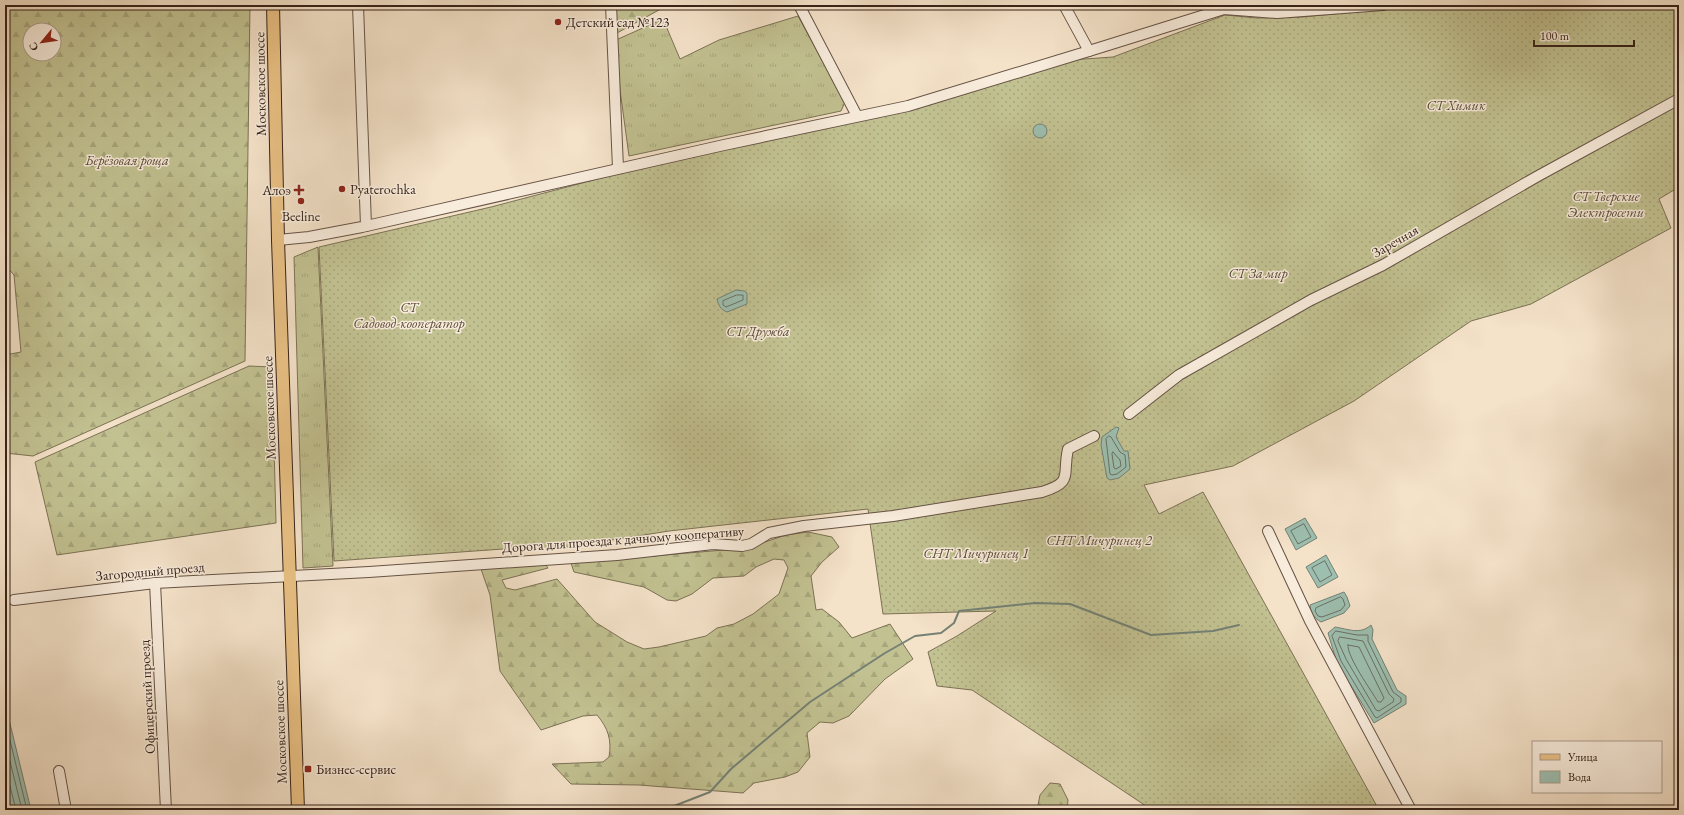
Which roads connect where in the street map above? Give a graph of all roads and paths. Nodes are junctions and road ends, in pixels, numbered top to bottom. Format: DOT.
graph roads {
  1 [pos="273,5"];
  2 [pos="358,5"];
  3 [pos="611,5"];
  4 [pos="799,5"];
  5 [pos="1064,5"];
  6 [pos="1383,5"];
  7 [pos="1089,51"];
  8 [pos="1679,99"];
  9 [pos="857,116"];
  10 [pos="618,168"];
  11 [pos="366,226"];
  12 [pos="278,240"];
  13 [pos="1129,414"];
  14 [pos="1094,436"];
  15 [pos="1268,531"];
  16 [pos="290,576"];
  17 [pos="155,583"];
  18 [pos="14,600"];
  19 [pos="59,771"];
  20 [pos="66,810"];
  21 [pos="166,810"];
  22 [pos="298,810"];
  23 [pos="1411,810"];
  1 -- 12 [label="main road, Московское шоссе"];
  2 -- 11 [label="street"];
  3 -- 10 [label="street"];
  4 -- 9 [label="street"];
  5 -- 7 [label="street"];
  6 -- 7 [label="street"];
  7 -- 9 [label="street"];
  8 -- 13 [label="street, Заречная"];
  9 -- 10 [label="street"];
  10 -- 11 [label="street"];
  11 -- 12 [label="street"];
  12 -- 16 [label="main road, Московское шоссе"];
  14 -- 16 [label="street, Дорога для проезда к дачному кооперативу"];
  15 -- 23 [label="street"];
  16 -- 17 [label="street, Загородный проезд"];
  16 -- 22 [label="main road, Московское шоссе"];
  17 -- 18 [label="street, Загородный проезд"];
  17 -- 21 [label="street, Офицерский проезд"];
  19 -- 20 [label="street"];
}
